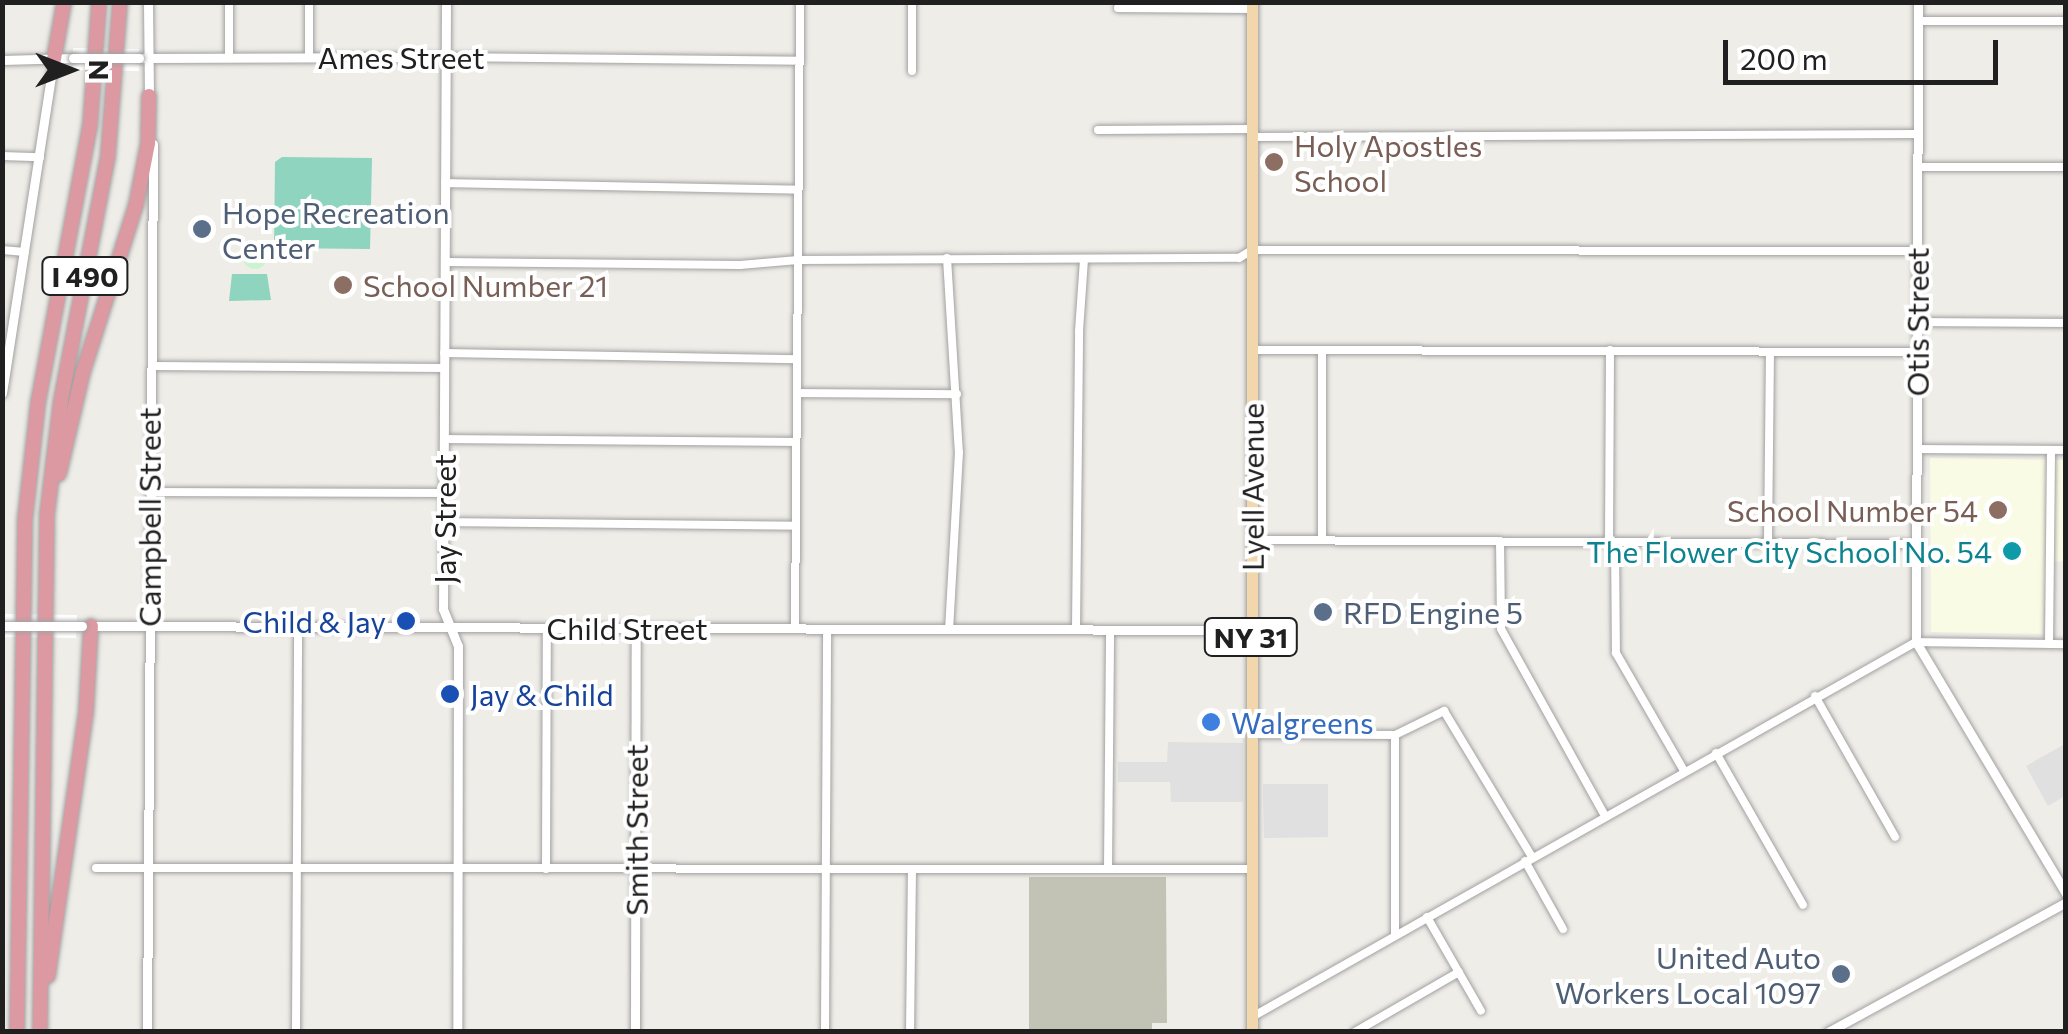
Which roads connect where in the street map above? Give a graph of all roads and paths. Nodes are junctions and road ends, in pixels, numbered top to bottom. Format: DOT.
graph roads {
  1 [pos="64,2"];
  2 [pos="99,2"];
  3 [pos="120,2"];
  4 [pos="148,2"];
  5 [pos="229,2"];
  6 [pos="310,2"];
  7 [pos="446,2"];
  8 [pos="800,2"];
  9 [pos="912,2"];
  10 [pos="1918,2"];
  11 [pos="1252,6"];
  12 [pos="1118,8"];
  13 [pos="1918,21"];
  14 [pos="2066,21"];
  15 [pos="229,57"];
  16 [pos="309,57"];
  17 [pos="446,57"];
  18 [pos="144,58"];
  19 [pos="54,59"];
  20 [pos="2,60"];
  21 [pos="799,61"];
  22 [pos="912,70"];
  23 [pos="148,96"];
  24 [pos="1098,130"];
  25 [pos="1252,133"];
  26 [pos="1918,134"];
  27 [pos="2,156"];
  28 [pos="40,157"];
  29 [pos="1917,168"];
  30 [pos="2066,168"];
  31 [pos="445,183"];
  32 [pos="798,190"];
  33 [pos="2,250"];
  34 [pos="1252,250"];
  35 [pos="1917,251"];
  36 [pos="25,252"];
  37 [pos="947,258"];
  38 [pos="798,260"];
  39 [pos="1084,260"];
  40 [pos="445,262"];
  41 [pos="1917,322"];
  42 [pos="2066,323"];
  43 [pos="1252,350"];
  44 [pos="1322,350"];
  45 [pos="1610,350"];
  46 [pos="1770,352"];
  47 [pos="1917,352"];
  48 [pos="444,353"];
  49 [pos="797,359"];
  50 [pos="153,366"];
  51 [pos="444,368"];
  52 [pos="4,376"];
  53 [pos="2,393"];
  54 [pos="797,393"];
  55 [pos="957,394"];
  56 [pos="444,439"];
  57 [pos="796,442"];
  58 [pos="1917,449"];
  59 [pos="2050,450"];
  60 [pos="2066,450"];
  61 [pos="149,492"];
  62 [pos="444,492"];
  63 [pos="444,522"];
  64 [pos="796,526"];
  65 [pos="1252,540"];
  66 [pos="1322,540"];
  67 [pos="1500,541"];
  68 [pos="1612,542"];
  69 [pos="1768,542"];
  70 [pos="1916,544"];
  71 [pos="44,548"];
  72 [pos="2,626"];
  73 [pos="87,626"];
  74 [pos="148,626"];
  75 [pos="298,627"];
  76 [pos="452,627"];
  77 [pos="548,628"];
  78 [pos="636,628"];
  79 [pos="795,628"];
  80 [pos="827,628"];
  81 [pos="949,629"];
  82 [pos="1076,630"];
  83 [pos="1110,630"];
  84 [pos="1252,630"];
  85 [pos="1916,642"];
  86 [pos="2049,644"];
  87 [pos="2066,644"];
  88 [pos="1815,696"];
  89 [pos="1252,734"];
  90 [pos="1394,735"];
  91 [pos="1716,753"];
  92 [pos="1684,771"];
  93 [pos="1605,816"];
  94 [pos="1895,837"];
  95 [pos="1528,859"];
  96 [pos="96,868"];
  97 [pos="148,868"];
  98 [pos="296,868"];
  99 [pos="458,869"];
  100 [pos="546,869"];
  101 [pos="636,869"];
  102 [pos="826,869"];
  103 [pos="912,869"];
  104 [pos="1108,869"];
  105 [pos="1252,869"];
  106 [pos="2066,898"];
  107 [pos="1803,905"];
  108 [pos="1427,917"];
  109 [pos="1563,929"];
  110 [pos="1394,936"];
  111 [pos="1459,972"];
  112 [pos="1482,1011"];
  113 [pos="1252,1017"];
  114 [pos="17,1032"];
  115 [pos="42,1032"];
  116 [pos="147,1032"];
  117 [pos="296,1032"];
  118 [pos="457,1032"];
  119 [pos="635,1032"];
  120 [pos="826,1032"];
  121 [pos="910,1032"];
  122 [pos="1252,1032"];
  123 [pos="1356,1032"];
  124 [pos="1828,1032"];
  1 -- 19 [label="highway"];
  2 -- 114 [label="highway, I 490"];
  3 -- 71 [label="highway, I 490"];
  4 -- 18 [label="street, Campbell Street"];
  5 -- 15 [label="street"];
  6 -- 16 [label="street"];
  7 -- 17 [label="street, Jay Street"];
  8 -- 21 [label="street"];
  9 -- 22 [label="street"];
  10 -- 13 [label="street, Otis Street"];
  11 -- 12 [label="street"];
  11 -- 25 [label="main road, Lyell Avenue / NY 31"];
  13 -- 14 [label="street"];
  13 -- 26 [label="street, Otis Street"];
  15 -- 16 [label="street, Ames Street"];
  15 -- 18 [label="street, Ames Street"];
  16 -- 17 [label="street, Ames Street"];
  17 -- 21 [label="street, Ames Street"];
  17 -- 31 [label="street, Jay Street"];
  18 -- 19 [label="street, Ames Street, bridge"];
  18 -- 23 [label="street, Campbell Street"];
  19 -- 20 [label="street, Ames Street"];
  19 -- 28 [label="street"];
  21 -- 32 [label="street"];
  23 -- 50 [label="street, Campbell Street"];
  23 -- 71 [label="highway"];
  24 -- 25 [label="street"];
  25 -- 26 [label="street"];
  25 -- 34 [label="main road, Lyell Avenue / NY 31"];
  26 -- 29 [label="street, Otis Street"];
  27 -- 28 [label="street"];
  28 -- 36 [label="street"];
  29 -- 30 [label="street"];
  29 -- 35 [label="street, Otis Street"];
  31 -- 32 [label="street"];
  31 -- 40 [label="street, Jay Street"];
  32 -- 38 [label="street"];
  33 -- 36 [label="street"];
  34 -- 35 [label="street"];
  34 -- 39 [label="street"];
  34 -- 43 [label="main road, Lyell Avenue / NY 31"];
  35 -- 41 [label="street, Otis Street"];
  36 -- 52 [label="street"];
  37 -- 38 [label="street"];
  37 -- 39 [label="street"];
  37 -- 55 [label="street"];
  38 -- 40 [label="street"];
  38 -- 49 [label="street"];
  39 -- 82 [label="street"];
  40 -- 48 [label="street, Jay Street"];
  41 -- 42 [label="street"];
  41 -- 47 [label="street, Otis Street"];
  43 -- 44 [label="street"];
  43 -- 65 [label="main road, Lyell Avenue / NY 31"];
  44 -- 45 [label="street"];
  44 -- 66 [label="street"];
  45 -- 46 [label="street"];
  45 -- 68 [label="street"];
  46 -- 47 [label="street"];
  46 -- 69 [label="street"];
  47 -- 58 [label="street, Otis Street"];
  48 -- 49 [label="street"];
  48 -- 51 [label="street, Jay Street"];
  49 -- 54 [label="street"];
  50 -- 51 [label="street"];
  50 -- 61 [label="street, Campbell Street"];
  51 -- 56 [label="street, Jay Street"];
  52 -- 53 [label="street"];
  54 -- 55 [label="street"];
  54 -- 57 [label="street"];
  55 -- 81 [label="street"];
  56 -- 57 [label="street"];
  56 -- 62 [label="street, Jay Street"];
  57 -- 64 [label="street"];
  58 -- 59 [label="street"];
  58 -- 70 [label="street, Otis Street"];
  59 -- 60 [label="street"];
  59 -- 86 [label="street"];
  61 -- 62 [label="street"];
  61 -- 74 [label="street, Campbell Street"];
  62 -- 63 [label="street, Jay Street"];
  63 -- 64 [label="street"];
  63 -- 76 [label="street, Jay Street"];
  64 -- 79 [label="street"];
  65 -- 66 [label="street"];
  65 -- 84 [label="main road, Lyell Avenue / NY 31"];
  66 -- 67 [label="street"];
  67 -- 68 [label="street"];
  67 -- 93 [label="street"];
  68 -- 69 [label="street"];
  68 -- 92 [label="street"];
  69 -- 70 [label="street"];
  70 -- 85 [label="street, Otis Street"];
  71 -- 115 [label="highway, I 490"];
  72 -- 73 [label="street, Child Street, bridge"];
  73 -- 74 [label="street, Child Street"];
  73 -- 115 [label="highway"];
  74 -- 75 [label="street, Child Street"];
  74 -- 97 [label="street, Campbell Street"];
  75 -- 76 [label="street, Child Street"];
  75 -- 98 [label="street"];
  76 -- 77 [label="street, Child Street"];
  76 -- 99 [label="street, Jay Street"];
  77 -- 78 [label="street, Child Street"];
  77 -- 100 [label="street"];
  78 -- 79 [label="street, Child Street"];
  78 -- 101 [label="street, Smith Street"];
  79 -- 80 [label="street, Child Street"];
  80 -- 81 [label="street, Child Street"];
  80 -- 102 [label="street"];
  81 -- 82 [label="street, Child Street"];
  82 -- 83 [label="street, Child Street"];
  83 -- 84 [label="street, Child Street"];
  83 -- 104 [label="street"];
  84 -- 89 [label="main road, Lyell Avenue / NY 31"];
  85 -- 86 [label="street"];
  85 -- 88 [label="street"];
  85 -- 106 [label="street"];
  86 -- 87 [label="street"];
  88 -- 91 [label="street"];
  88 -- 94 [label="street"];
  89 -- 90 [label="street"];
  89 -- 105 [label="main road, Lyell Avenue / NY 31"];
  90 -- 95 [label="street"];
  90 -- 110 [label="street"];
  91 -- 92 [label="street"];
  91 -- 107 [label="street"];
  92 -- 93 [label="street"];
  93 -- 95 [label="street"];
  95 -- 108 [label="street"];
  95 -- 109 [label="street"];
  96 -- 97 [label="street"];
  97 -- 98 [label="street"];
  97 -- 116 [label="street, Campbell Street"];
  98 -- 99 [label="street"];
  98 -- 117 [label="street"];
  99 -- 100 [label="street"];
  99 -- 118 [label="street, Jay Street"];
  100 -- 101 [label="street"];
  101 -- 102 [label="street"];
  101 -- 119 [label="street, Smith Street"];
  102 -- 103 [label="street"];
  102 -- 120 [label="street"];
  103 -- 104 [label="street"];
  103 -- 121 [label="street"];
  104 -- 105 [label="street"];
  105 -- 113 [label="main road, Lyell Avenue / NY 31"];
  106 -- 124 [label="street"];
  108 -- 110 [label="street"];
  108 -- 111 [label="street"];
  110 -- 113 [label="street"];
  111 -- 112 [label="street"];
  111 -- 123 [label="street"];
  113 -- 122 [label="main road, Lyell Avenue / NY 31"];
}
